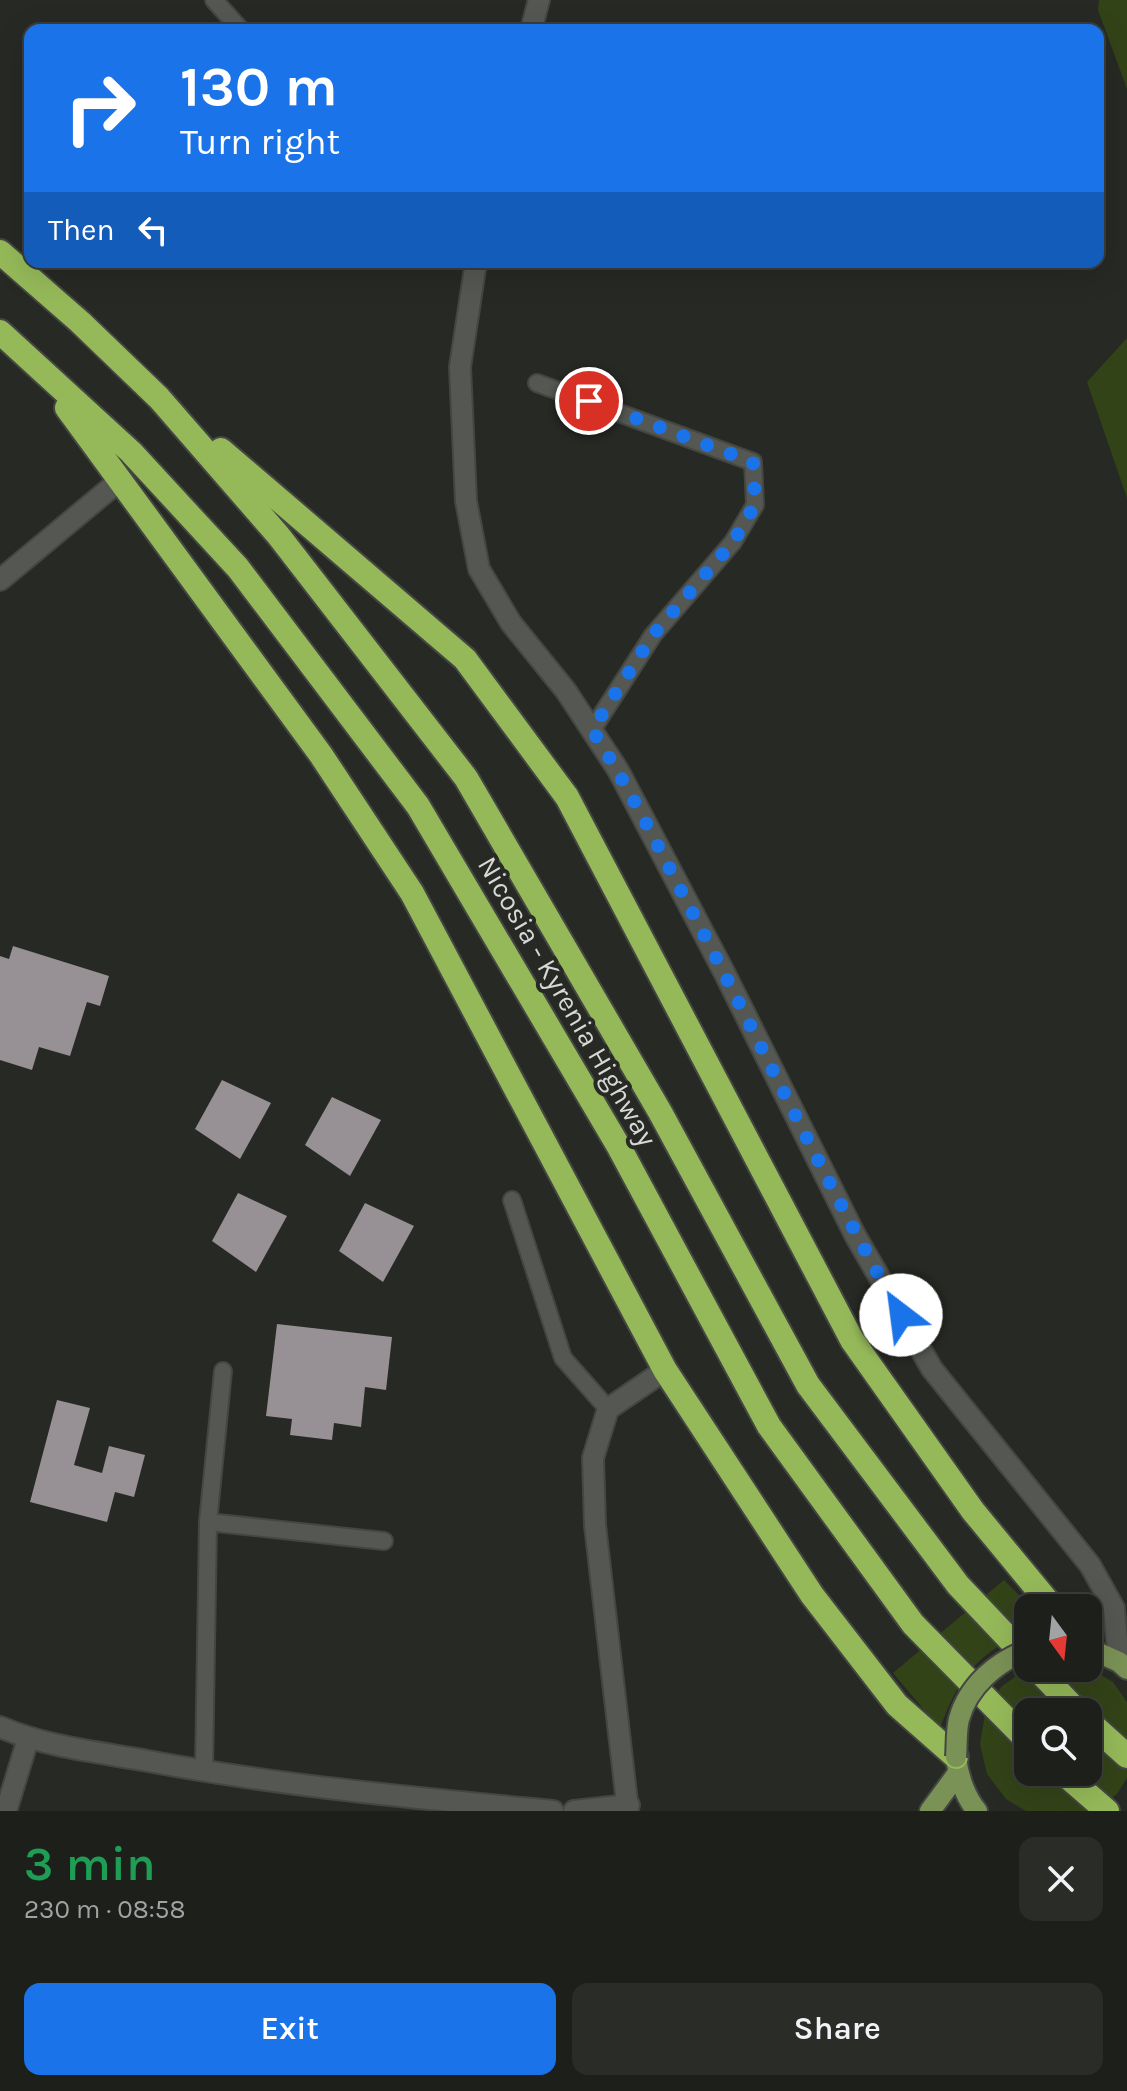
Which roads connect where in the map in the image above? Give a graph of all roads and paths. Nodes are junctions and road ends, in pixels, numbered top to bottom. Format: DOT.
graph roads {
  1 [pos="214,0"];
  2 [pos="539,0"];
  3 [pos="236,24"];
  4 [pos="533,24"];
  5 [pos="0,252"];
  6 [pos="475,268"];
  7 [pos="0,332"];
  8 [pos="41,371"];
  9 [pos="537,383"];
  10 [pos="159,398"];
  11 [pos="119,481"];
  12 [pos="0,580"];
  13 [pos="592,730"];
  14 [pos="512,1200"];
  15 [pos="665,1370"];
  16 [pos="223,1371"];
  17 [pos="608,1409"];
  18 [pos="208,1522"];
  19 [pos="384,1541"];
  20 [pos="1041,1594"];
  21 [pos="1014,1644"];
  22 [pos="1014,1655"];
  23 [pos="1102,1655"];
  24 [pos="1123,1666"];
  25 [pos="1049,1682"];
  26 [pos="1065,1698"];
  27 [pos="0,1727"];
  28 [pos="1014,1727"];
  29 [pos="1102,1734"];
  30 [pos="28,1739"];
  31 [pos="1127,1756"];
  32 [pos="957,1765"];
  33 [pos="204,1771"];
  34 [pos="1078,1786"];
  35 [pos="630,1809"];
  36 [pos="6,1811"];
  37 [pos="553,1811"];
  38 [pos="574,1811"];
  39 [pos="930,1811"];
  40 [pos="977,1811"];
  41 [pos="1107,1811"];
  1 -- 3 [label="lane"];
  2 -- 4 [label="street"];
  5 -- 10 [label="highway, Nicosia - Kyrenia Highway"];
  6 -- 13 [label="street"];
  7 -- 8 [label="highway, Nicosia - Kyrenia Highway"];
  8 -- 11 [label="highway"];
  8 -- 28 [label="highway, Nicosia - Kyrenia Highway"];
  9 -- 13 [label="lane"];
  10 -- 20 [label="highway"];
  10 -- 21 [label="highway, Nicosia - Kyrenia Highway"];
  11 -- 12 [label="street"];
  11 -- 15 [label="highway"];
  13 -- 24 [label="street"];
  14 -- 17 [label="lane"];
  15 -- 17 [label="street"];
  15 -- 32 [label="highway"];
  16 -- 18 [label="lane"];
  17 -- 35 [label="street"];
  18 -- 19 [label="lane"];
  18 -- 33 [label="lane"];
  22 -- 32 [label="main road, bridge"];
  23 -- 24 [label="main road"];
  25 -- 26 [label="highway"];
  27 -- 30 [label="street"];
  29 -- 31 [label="highway"];
  30 -- 33 [label="street"];
  30 -- 36 [label="street"];
  32 -- 39 [label="main road"];
  32 -- 40 [label="main road"];
  33 -- 37 [label="street"];
  34 -- 41 [label="highway"];
  35 -- 38 [label="street"];
}
